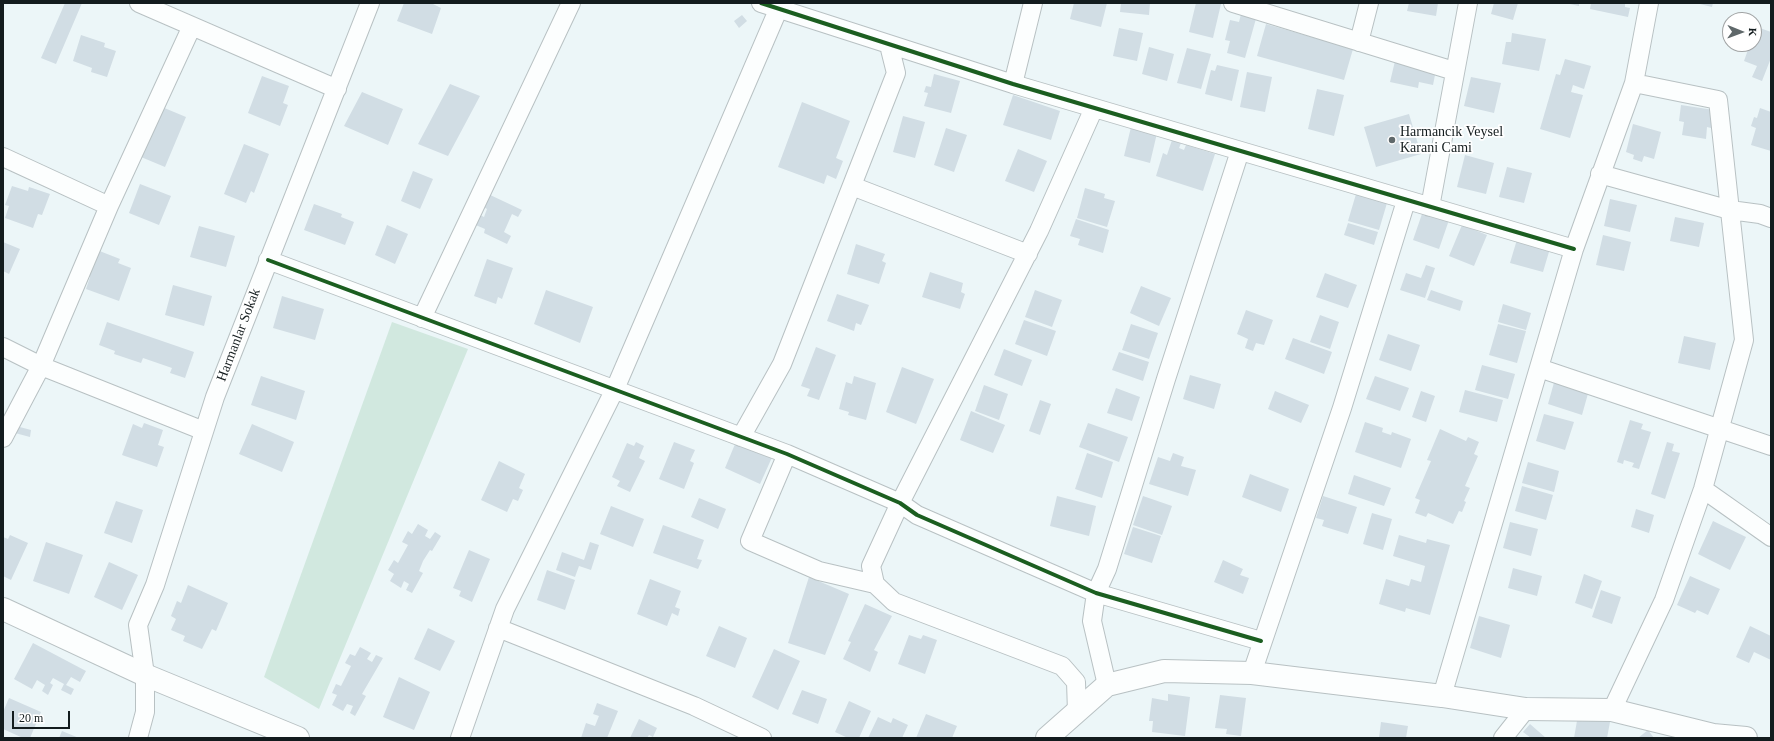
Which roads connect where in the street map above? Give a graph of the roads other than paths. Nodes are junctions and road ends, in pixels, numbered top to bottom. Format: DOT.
graph roads {
  1 [pos="139,3"];
  2 [pos="370,3"];
  3 [pos="571,3"];
  4 [pos="761,3"];
  5 [pos="1033,3"];
  6 [pos="1233,3"];
  7 [pos="1369,3"];
  8 [pos="1468,3"];
  9 [pos="1649,3"];
  10 [pos="779,6"];
  11 [pos="192,26"];
  12 [pos="1358,42"];
  13 [pos="889,45"];
  14 [pos="1454,71"];
  15 [pos="1634,83"];
  16 [pos="1013,84"];
  17 [pos="337,89"];
  18 [pos="1094,108"];
  19 [pos="1240,151"];
  20 [pos="3,157"];
  21 [pos="1600,174"];
  22 [pos="852,186"];
  23 [pos="1406,201"];
  24 [pos="109,206"];
  25 [pos="1430,207"];
  26 [pos="1730,210"];
  27 [pos="1771,218"];
  28 [pos="1574,249"];
  29 [pos="1028,254"];
  30 [pos="268,260"];
  31 [pos="422,318"];
  32 [pos="3,347"];
  33 [pos="41,366"];
  34 [pos="1539,368"];
  35 [pos="615,389"];
  36 [pos="1720,427"];
  37 [pos="204,431"];
  38 [pos="741,437"];
  39 [pos="3,438"];
  40 [pos="1771,446"];
  41 [pos="787,454"];
  42 [pos="1703,489"];
  43 [pos="900,503"];
  44 [pos="1771,537"];
  45 [pos="875,584"];
  46 [pos="1096,593"];
  47 [pos="3,609"];
  48 [pos="498,628"];
  49 [pos="1261,641"];
  50 [pos="1252,673"];
  51 [pos="145,675"];
  52 [pos="1107,685"];
  53 [pos="1442,696"];
  54 [pos="1526,709"];
  55 [pos="1612,710"];
  56 [pos="1077,712"];
  57 [pos="138,738"];
  58 [pos="298,738"];
  59 [pos="460,738"];
  60 [pos="762,738"];
  61 [pos="1047,738"];
  62 [pos="1504,738"];
  63 [pos="1745,738"];
  1 -- 11 [label="street"];
  2 -- 17 [label="street, Harmanlar Sokak"];
  3 -- 31 [label="street"];
  4 -- 10 [label="street"];
  5 -- 16 [label="street"];
  6 -- 12 [label="street"];
  7 -- 12 [label="street"];
  8 -- 14 [label="street"];
  9 -- 15 [label="street"];
  10 -- 13 [label="street"];
  10 -- 35 [label="street"];
  11 -- 17 [label="street"];
  11 -- 24 [label="street"];
  12 -- 14 [label="street"];
  13 -- 16 [label="street"];
  13 -- 22 [label="street"];
  14 -- 25 [label="street"];
  15 -- 21 [label="street"];
  15 -- 26 [label="street"];
  16 -- 18 [label="street"];
  17 -- 30 [label="street, Harmanlar Sokak"];
  18 -- 19 [label="street"];
  18 -- 29 [label="street"];
  19 -- 23 [label="street"];
  19 -- 46 [label="street"];
  20 -- 24 [label="street"];
  21 -- 26 [label="street"];
  21 -- 28 [label="street"];
  22 -- 29 [label="street"];
  22 -- 38 [label="street"];
  23 -- 25 [label="street"];
  23 -- 49 [label="street"];
  24 -- 33 [label="street"];
  25 -- 28 [label="street"];
  26 -- 27 [label="street"];
  26 -- 36 [label="street"];
  28 -- 34 [label="street"];
  29 -- 43 [label="street"];
  30 -- 31 [label="street"];
  30 -- 37 [label="street, Harmanlar Sokak"];
  31 -- 35 [label="street"];
  32 -- 33 [label="street"];
  33 -- 37 [label="street"];
  33 -- 39 [label="street"];
  34 -- 36 [label="street"];
  34 -- 53 [label="street"];
  35 -- 38 [label="street"];
  35 -- 48 [label="street"];
  36 -- 40 [label="street"];
  36 -- 42 [label="street"];
  37 -- 51 [label="street, Harmanlar Sokak"];
  38 -- 41 [label="street"];
  41 -- 43 [label="street"];
  41 -- 45 [label="street"];
  42 -- 44 [label="street"];
  42 -- 55 [label="street"];
  43 -- 45 [label="street"];
  43 -- 46 [label="street"];
  45 -- 56 [label="street"];
  46 -- 49 [label="street"];
  46 -- 52 [label="street"];
  47 -- 51 [label="street"];
  48 -- 59 [label="street"];
  48 -- 60 [label="street"];
  49 -- 50 [label="street"];
  50 -- 52 [label="street"];
  50 -- 53 [label="street"];
  51 -- 57 [label="street, Harmanlar Sokak"];
  51 -- 58 [label="street"];
  52 -- 56 [label="street"];
  53 -- 54 [label="street"];
  54 -- 55 [label="street"];
  54 -- 62 [label="street"];
  55 -- 63 [label="street"];
  56 -- 61 [label="street"];
}
